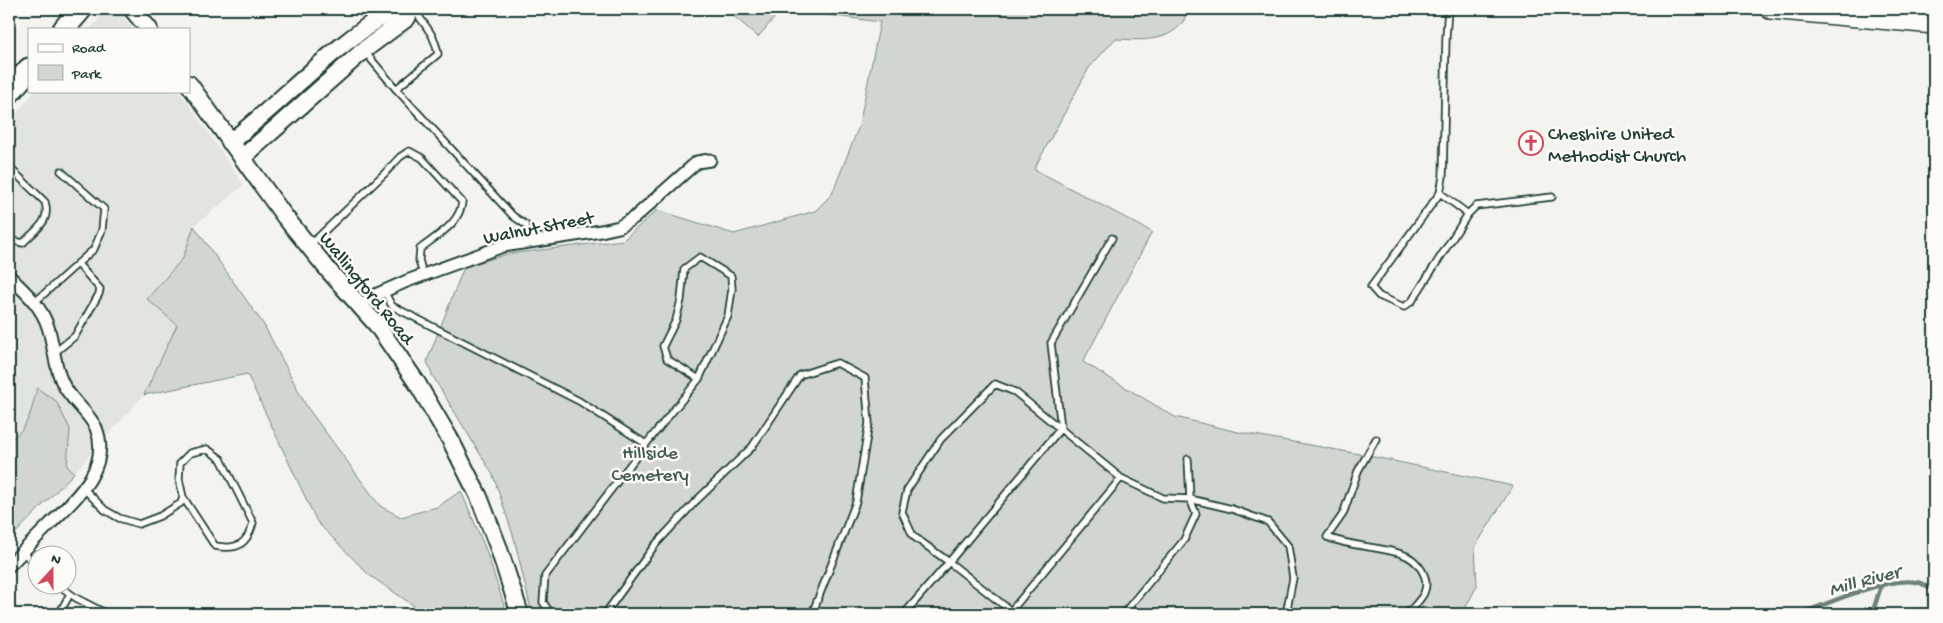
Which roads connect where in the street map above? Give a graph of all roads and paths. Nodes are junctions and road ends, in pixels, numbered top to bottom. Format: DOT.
graph roads {
  1 [pos="81,9"];
  2 [pos="132,9"];
  3 [pos="394,9"];
  4 [pos="413,9"];
  5 [pos="1448,9"];
  6 [pos="1770,9"];
  7 [pos="1934,24"];
  8 [pos="65,28"];
  9 [pos="147,28"];
  10 [pos="354,37"];
  11 [pos="364,50"];
  12 [pos="28,71"];
  13 [pos="190,85"];
  14 [pos="396,89"];
  15 [pos="9,93"];
  16 [pos="282,97"];
  17 [pos="295,111"];
  18 [pos="230,142"];
  19 [pos="242,158"];
  20 [pos="710,160"];
  21 [pos="9,167"];
  22 [pos="61,171"];
  23 [pos="1440,193"];
  24 [pos="1552,197"];
  25 [pos="1468,214"];
  26 [pos="1112,238"];
  27 [pos="9,240"];
  28 [pos="530,241"];
  29 [pos="308,246"];
  30 [pos="78,264"];
  31 [pos="9,276"];
  32 [pos="423,276"];
  33 [pos="384,291"];
  34 [pos="35,302"];
  35 [pos="360,306"];
  36 [pos="54,354"];
  37 [pos="699,380"];
  38 [pos="1061,428"];
  39 [pos="1376,439"];
  40 [pos="646,444"];
  41 [pos="1188,458"];
  42 [pos="1122,478"];
  43 [pos="84,489"];
  44 [pos="183,497"];
  45 [pos="1190,499"];
  46 [pos="22,552"];
  47 [pos="28,557"];
  48 [pos="949,562"];
  49 [pos="9,566"];
  50 [pos="69,596"];
  51 [pos="74,596"];
  52 [pos="1010,613"];
  53 [pos="59,614"];
  54 [pos="107,614"];
  55 [pos="520,614"];
  56 [pos="551,614"];
  57 [pos="605,614"];
  58 [pos="812,614"];
  59 [pos="904,614"];
  60 [pos="1122,614"];
  61 [pos="1286,614"];
  62 [pos="1407,614"];
  1 -- 8 [label="highway"];
  2 -- 9 [label="street"];
  3 -- 10 [label="street"];
  4 -- 11 [label="street"];
  4 -- 14 [label="lane"];
  5 -- 23 [label="lane"];
  6 -- 7 [label="main road"];
  10 -- 11 [label="street"];
  10 -- 16 [label="street"];
  11 -- 14 [label="lane"];
  11 -- 17 [label="street"];
  12 -- 15 [label="highway"];
  13 -- 18 [label="street, Wallingford Road"];
  14 -- 28 [label="lane"];
  16 -- 17 [label="street"];
  16 -- 18 [label="street"];
  17 -- 19 [label="street"];
  18 -- 19 [label="street, Wallingford Road"];
  19 -- 29 [label="street, Wallingford Road"];
  20 -- 28 [label="street, Walnut Street"];
  21 -- 27 [label="lane"];
  22 -- 30 [label="lane"];
  23 -- 25 [label="lane"];
  23 -- 25 [label="lane"];
  24 -- 25 [label="lane"];
  26 -- 38 [label="lane"];
  28 -- 32 [label="street, Walnut Street"];
  29 -- 32 [label="lane"];
  29 -- 35 [label="street, Wallingford Road"];
  30 -- 34 [label="lane"];
  30 -- 36 [label="lane"];
  31 -- 34 [label="street"];
  32 -- 33 [label="street, Walnut Street"];
  33 -- 35 [label="street, Walnut Street"];
  33 -- 40 [label="lane"];
  34 -- 36 [label="street"];
  35 -- 55 [label="street, Wallingford Road"];
  36 -- 43 [label="street"];
  37 -- 37 [label="lane"];
  37 -- 40 [label="lane"];
  38 -- 42 [label="lane"];
  38 -- 48 [label="lane"];
  38 -- 48 [label="lane"];
  39 -- 62 [label="lane"];
  40 -- 56 [label="lane"];
  41 -- 45 [label="lane"];
  42 -- 45 [label="lane"];
  42 -- 52 [label="lane"];
  43 -- 44 [label="lane"];
  43 -- 46 [label="street"];
  44 -- 44 [label="lane"];
  45 -- 60 [label="lane"];
  45 -- 61 [label="lane"];
  46 -- 47 [label="lane"];
  46 -- 49 [label="street"];
  48 -- 52 [label="lane"];
  48 -- 59 [label="lane"];
  50 -- 53 [label="lane"];
  51 -- 54 [label="lane"];
  57 -- 58 [label="lane"];
}
